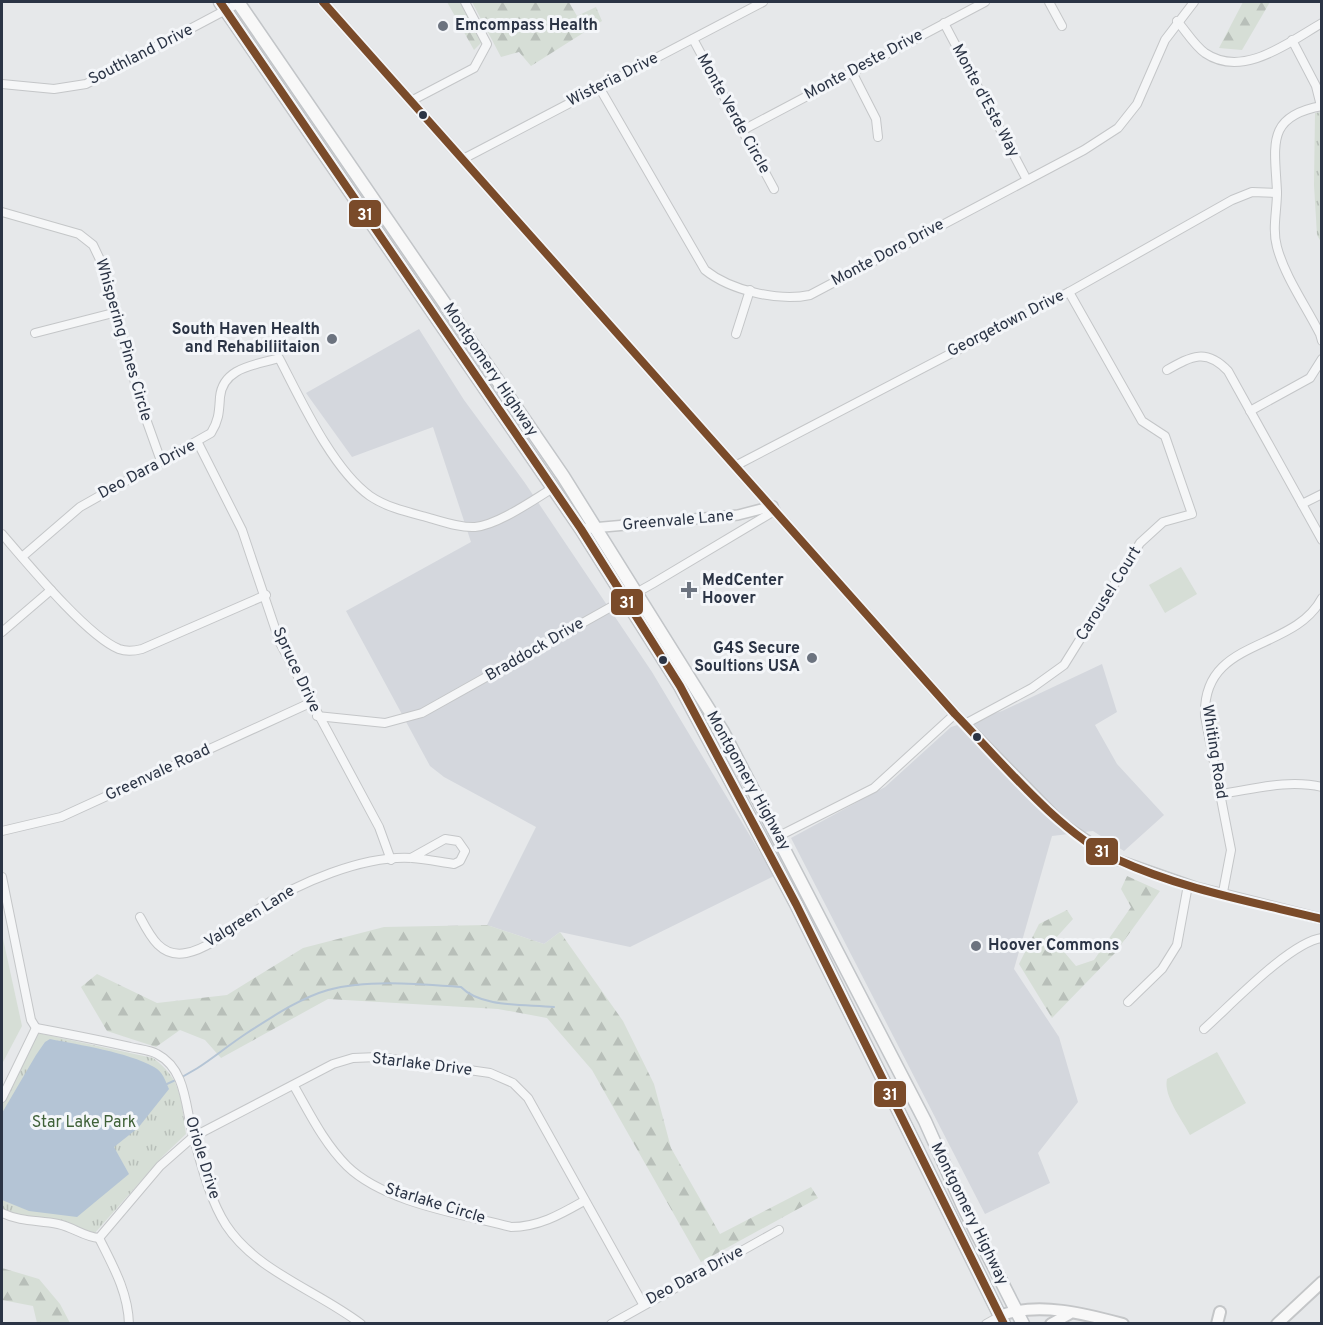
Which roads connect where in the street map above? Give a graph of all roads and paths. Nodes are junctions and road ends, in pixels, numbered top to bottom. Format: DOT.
graph roads {
  1 [pos="239,2"];
  2 [pos="323,2"];
  3 [pos="465,2"];
  4 [pos="763,2"];
  5 [pos="985,2"];
  6 [pos="1049,2"];
  7 [pos="1194,2"];
  8 [pos="222,6"];
  9 [pos="1177,21"];
  10 [pos="944,23"];
  11 [pos="1322,23"];
  12 [pos="1062,26"];
  13 [pos="693,39"];
  14 [pos="1292,40"];
  15 [pos="852,72"];
  16 [pos="2,84"];
  17 [pos="598,87"];
  18 [pos="411,101"];
  19 [pos="1321,106"];
  20 [pos="743,130"];
  21 [pos="878,137"];
  22 [pos="463,159"];
  23 [pos="1027,180"];
  24 [pos="774,189"];
  25 [pos="1277,193"];
  26 [pos="2,212"];
  27 [pos="750,290"];
  28 [pos="1069,291"];
  29 [pos="117,312"];
  30 [pos="35,333"];
  31 [pos="736,334"];
  32 [pos="1322,341"];
  33 [pos="1322,359"];
  34 [pos="1167,370"];
  35 [pos="1250,411"];
  36 [pos="198,443"];
  37 [pos="160,462"];
  38 [pos="737,465"];
  39 [pos="553,488"];
  40 [pos="1322,494"];
  41 [pos="1302,504"];
  42 [pos="774,508"];
  43 [pos="597,529"];
  44 [pos="581,530"];
  45 [pos="740,531"];
  46 [pos="2,534"];
  47 [pos="1322,540"];
  48 [pos="22,557"];
  49 [pos="51,590"];
  50 [pos="637,592"];
  51 [pos="266,594"];
  52 [pos="1322,598"];
  53 [pos="625,599"];
  54 [pos="1319,609"];
  55 [pos="2,632"];
  56 [pos="310,703"];
  57 [pos="956,714"];
  58 [pos="317,716"];
  59 [pos="965,724"];
  60 [pos="1322,787"];
  61 [pos="1221,794"];
  62 [pos="2,831"];
  63 [pos="779,836"];
  64 [pos="411,858"];
  65 [pos="391,860"];
  66 [pos="2,877"];
  67 [pos="1188,885"];
  68 [pos="1223,892"];
  69 [pos="140,917"];
  70 [pos="1322,920"];
  71 [pos="1322,938"];
  72 [pos="1128,1002"];
  73 [pos="36,1028"];
  74 [pos="1204,1029"];
  75 [pos="294,1086"];
  76 [pos="2,1098"];
  77 [pos="193,1137"];
  78 [pos="584,1202"];
  79 [pos="2,1213"];
  80 [pos="779,1230"];
  81 [pos="99,1238"];
  82 [pos="1322,1282"];
  83 [pos="643,1304"];
  84 [pos="1016,1310"];
  85 [pos="1072,1313"];
  86 [pos="1003,1319"];
  87 [pos="129,1323"];
  88 [pos="361,1323"];
  89 [pos="611,1323"];
  90 [pos="986,1323"];
  91 [pos="1023,1323"];
  92 [pos="1051,1323"];
  93 [pos="1123,1323"];
  94 [pos="1277,1323"];
  1 -- 8 [label="street, Southland Drive"];
  1 -- 43 [label="main road, Montgomery Highway"];
  2 -- 18 [label="street"];
  3 -- 18 [label="street"];
  4 -- 13 [label="street, Wisteria Drive"];
  5 -- 10 [label="street, Monte Deste Drive"];
  6 -- 12 [label="street"];
  7 -- 9 [label="street, Monte Doro Drive"];
  8 -- 16 [label="street, Southland Drive"];
  8 -- 39 [label="main road, Montgomery Highway"];
  9 -- 14 [label="street"];
  9 -- 23 [label="street, Monte Doro Drive"];
  10 -- 15 [label="street, Monte Deste Drive"];
  10 -- 23 [label="street, Monte d'Este Way"];
  11 -- 14 [label="street"];
  13 -- 17 [label="street, Wisteria Drive"];
  13 -- 20 [label="street, Monte Verde Circle"];
  14 -- 19 [label="street"];
  15 -- 20 [label="street, Monte Deste Drive"];
  15 -- 21 [label="street"];
  17 -- 22 [label="street, Wisteria Drive"];
  17 -- 27 [label="street, Monte Doro Drive"];
  18 -- 22 [label="street"];
  19 -- 25 [label="street"];
  20 -- 24 [label="street, Monte Verde Circle"];
  22 -- 38 [label="street"];
  23 -- 27 [label="street, Monte Doro Drive"];
  25 -- 28 [label="street, Georgetown Drive"];
  25 -- 32 [label="street"];
  26 -- 29 [label="street, Whispering Pines Circle"];
  27 -- 31 [label="street"];
  28 -- 38 [label="street, Georgetown Drive"];
  28 -- 59 [label="street, Carousel Court"];
  29 -- 30 [label="street"];
  29 -- 37 [label="street, Whispering Pines Circle"];
  33 -- 35 [label="street"];
  34 -- 35 [label="street"];
  35 -- 41 [label="street"];
  36 -- 37 [label="street, Deo Dara Drive"];
  36 -- 39 [label="street, Deo Dara Drive"];
  36 -- 51 [label="street, Spruce Drive"];
  37 -- 48 [label="street, Deo Dara Drive"];
  38 -- 42 [label="street"];
  39 -- 44 [label="main road, Montgomery Highway"];
  40 -- 41 [label="street"];
  41 -- 47 [label="street"];
  42 -- 43 [label="street, Greenvale Lane"];
  42 -- 45 [label="street, Greenvale Lane"];
  42 -- 57 [label="street"];
  43 -- 44 [label="street, Greenvale Lane"];
  43 -- 50 [label="main road, Montgomery Highway"];
  44 -- 53 [label="main road, Montgomery Highway"];
  45 -- 50 [label="street, Braddock Drive"];
  46 -- 48 [label="street"];
  48 -- 49 [label="street"];
  49 -- 51 [label="street"];
  49 -- 55 [label="street"];
  50 -- 53 [label="street, Braddock Drive"];
  50 -- 63 [label="main road, Montgomery Highway"];
  51 -- 56 [label="street, Spruce Drive"];
  52 -- 54 [label="street, Whiting Road"];
  53 -- 58 [label="street, Braddock Drive"];
  53 -- 86 [label="main road, Montgomery Highway"];
  54 -- 61 [label="street, Whiting Road"];
  56 -- 58 [label="street, Spruce Drive"];
  56 -- 62 [label="street, Greenvale Road"];
  57 -- 59 [label="street"];
  57 -- 63 [label="street"];
  58 -- 65 [label="street, Spruce Drive"];
  59 -- 67 [label="street"];
  60 -- 61 [label="street"];
  61 -- 68 [label="street, Whiting Road"];
  63 -- 84 [label="main road, Montgomery Highway"];
  64 -- 64 [label="street, Valgreen Lane"];
  64 -- 65 [label="street, Valgreen Lane"];
  65 -- 69 [label="street, Valgreen Lane"];
  66 -- 73 [label="street"];
  67 -- 68 [label="street"];
  67 -- 72 [label="street"];
  68 -- 70 [label="street"];
  71 -- 74 [label="street"];
  73 -- 76 [label="street"];
  73 -- 77 [label="street, Oriole Drive"];
  75 -- 77 [label="street, Starlake Drive"];
  75 -- 78 [label="street, Starlake Circle"];
  75 -- 78 [label="street, Starlake Drive"];
  77 -- 81 [label="street, Starlake Drive"];
  77 -- 88 [label="street, Oriole Drive"];
  78 -- 83 [label="street, Starlake Drive"];
  79 -- 81 [label="street"];
  80 -- 83 [label="street, Deo Dara Drive"];
  81 -- 87 [label="street"];
  82 -- 94 [label="main road"];
  83 -- 89 [label="street, Deo Dara Drive"];
  84 -- 85 [label="main road"];
  84 -- 86 [label="main road"];
  84 -- 91 [label="main road, Montgomery Highway"];
  85 -- 92 [label="main road"];
  85 -- 93 [label="main road"];
  86 -- 90 [label="street"];
}
